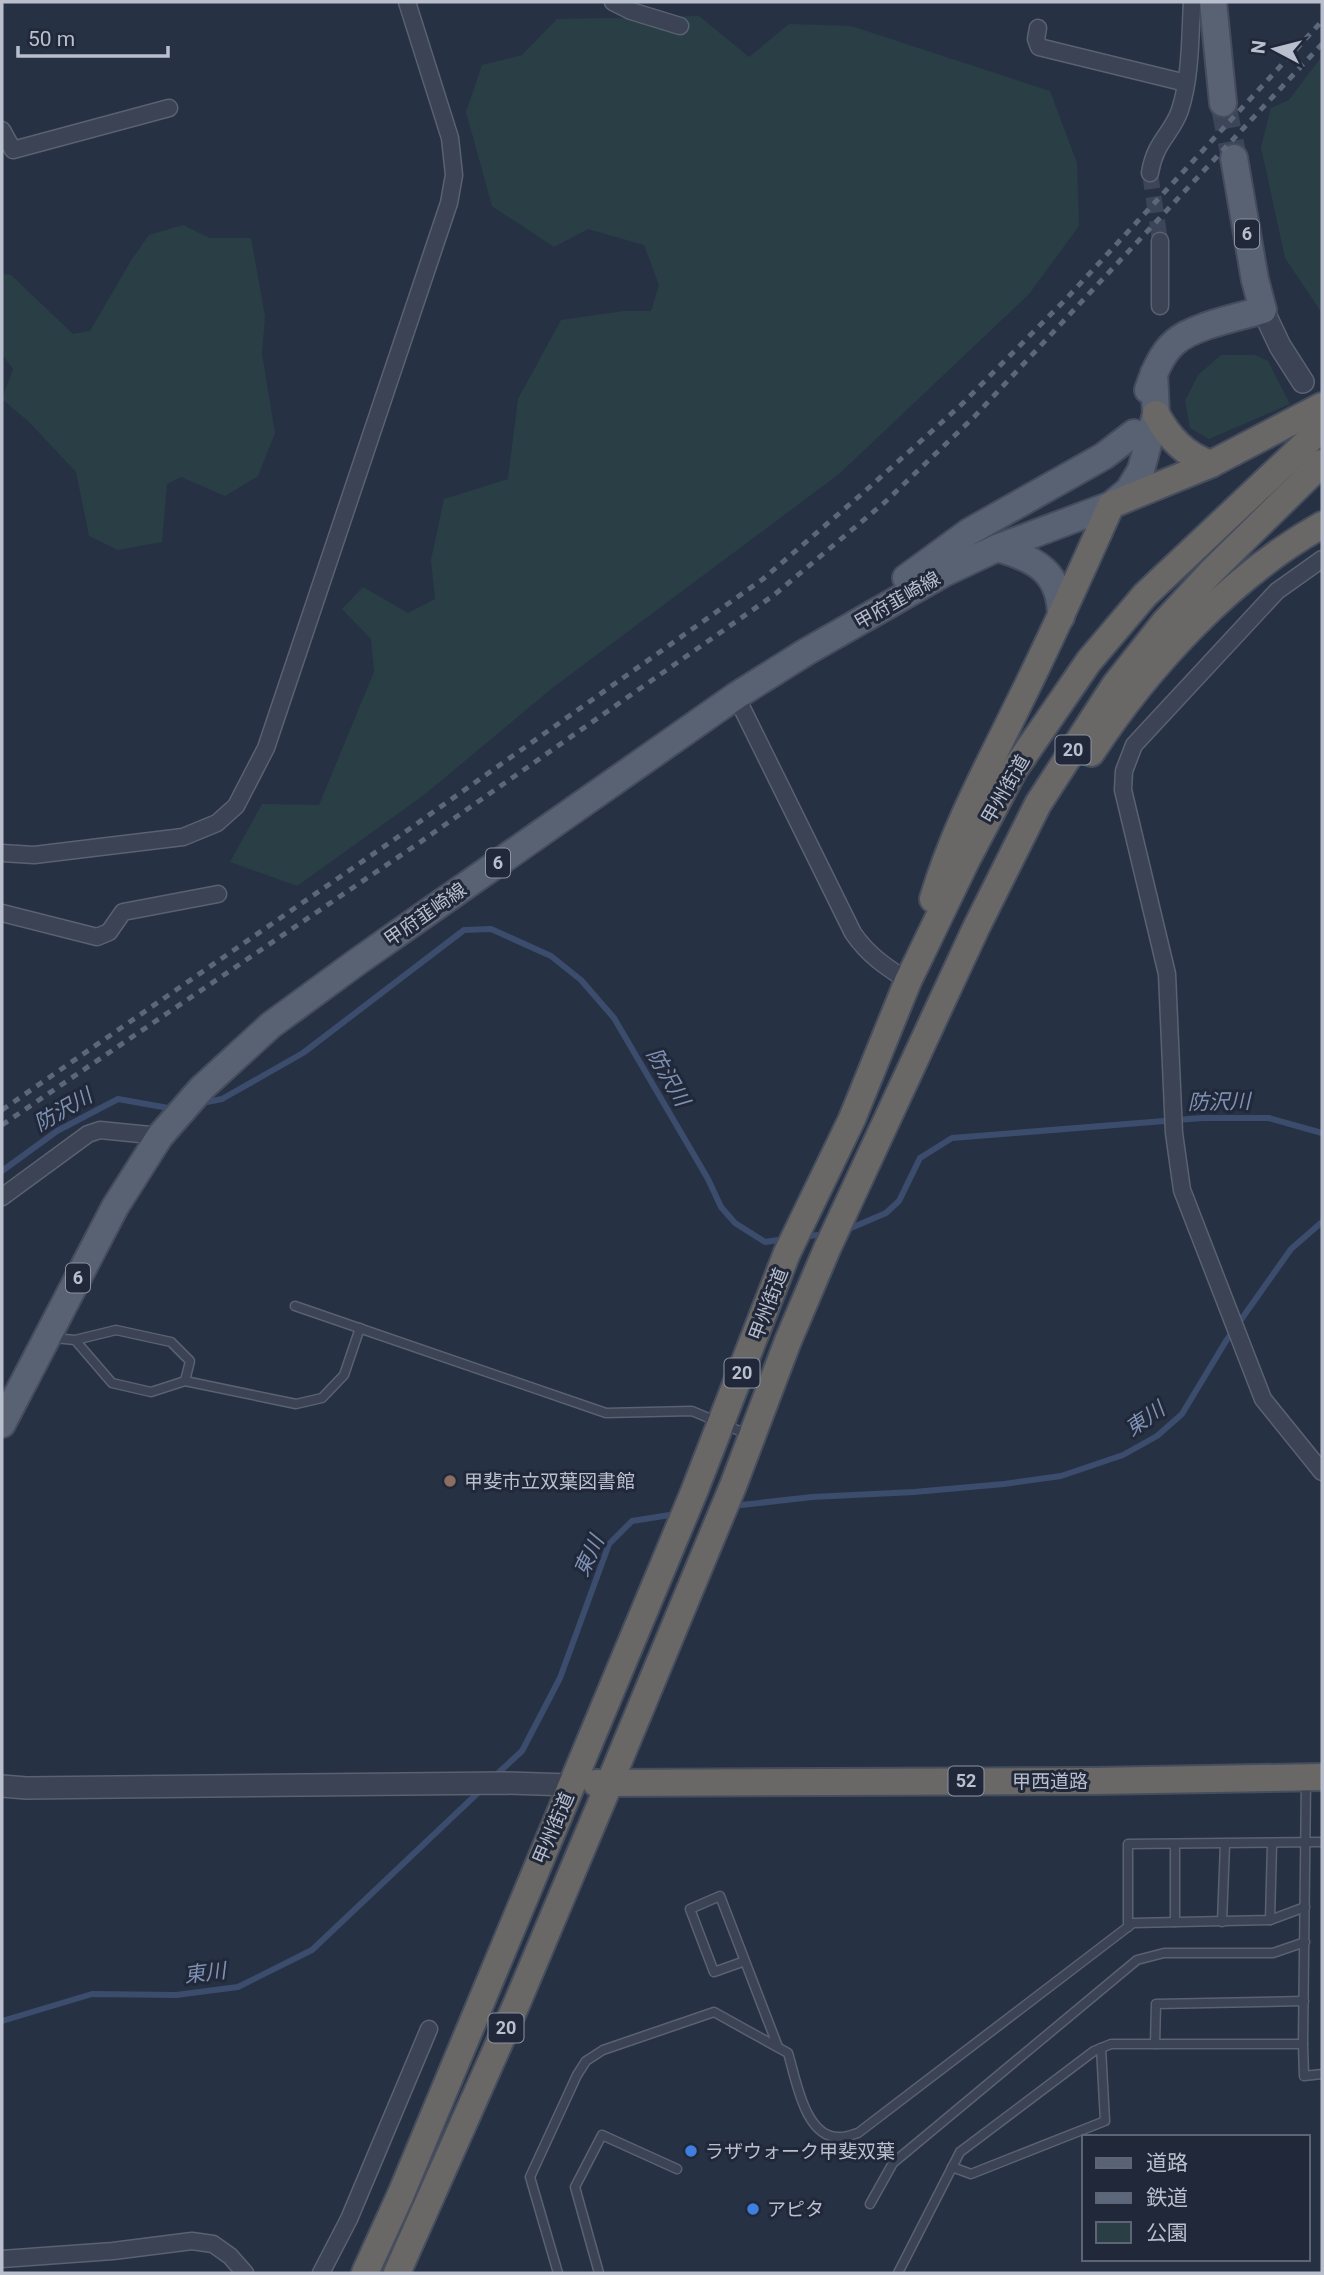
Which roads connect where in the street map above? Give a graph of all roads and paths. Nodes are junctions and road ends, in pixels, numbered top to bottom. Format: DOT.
graph roads {
  1 [pos="407,2"];
  2 [pos="613,2"];
  3 [pos="1192,2"];
  4 [pos="1213,2"];
  5 [pos="680,26"];
  6 [pos="1038,28"];
  7 [pos="1186,83"];
  8 [pos="1223,103"];
  9 [pos="169,108"];
  10 [pos="2,130"];
  11 [pos="1234,158"];
  12 [pos="1150,173"];
  13 [pos="1160,241"];
  14 [pos="1160,306"];
  15 [pos="1263,310"];
  16 [pos="1154,373"];
  17 [pos="1303,382"];
  18 [pos="1322,406"];
  19 [pos="1156,414"];
  20 [pos="1322,428"];
  21 [pos="1134,433"];
  22 [pos="1322,463"];
  23 [pos="1211,464"];
  24 [pos="1111,505"];
  25 [pos="1322,525"];
  26 [pos="997,548"];
  27 [pos="1322,559"];
  28 [pos="1061,617"];
  29 [pos="806,652"];
  30 [pos="736,696"];
  31 [pos="2,853"];
  32 [pos="218,894"];
  33 [pos="2,914"];
  34 [pos="908,981"];
  35 [pos="900,1090"];
  36 [pos="166,1129"];
  37 [pos="2,1197"];
  38 [pos="295,1306"];
  39 [pos="360,1328"];
  40 [pos="47,1337"];
  41 [pos="75,1340"];
  42 [pos="185,1381"];
  43 [pos="721,1423"];
  44 [pos="2,1424"];
  45 [pos="752,1436"];
  46 [pos="1322,1472"];
  47 [pos="1314,1777"];
  48 [pos="610,1782"];
  49 [pos="571,1785"];
  50 [pos="2,1786"];
  51 [pos="1306,1842"];
  52 [pos="1322,1842"];
  53 [pos="1175,1844"];
  54 [pos="1225,1844"];
  55 [pos="1272,1844"];
  56 [pos="1305,1907"];
  57 [pos="1270,1920"];
  58 [pos="1175,1922"];
  59 [pos="1222,1922"];
  60 [pos="1128,1927"];
  61 [pos="1305,1942"];
  62 [pos="745,1961"];
  63 [pos="1304,2001"];
  64 [pos="429,2029"];
  65 [pos="1155,2044"];
  66 [pos="1303,2044"];
  67 [pos="778,2047"];
  68 [pos="1101,2048"];
  69 [pos="1322,2074"];
  70 [pos="952,2167"];
  71 [pos="677,2169"];
  72 [pos="870,2204"];
  73 [pos="2,2259"];
  74 [pos="400,2269"];
  75 [pos="244,2273"];
  76 [pos="321,2273"];
  77 [pos="365,2273"];
  78 [pos="558,2273"];
  79 [pos="599,2273"];
  80 [pos="898,2273"];
  1 -- 31 [label="street"];
  2 -- 5 [label="street"];
  3 -- 7 [label="street"];
  4 -- 8 [label="main road"];
  6 -- 7 [label="street"];
  7 -- 12 [label="street"];
  9 -- 10 [label="street"];
  11 -- 15 [label="main road, 6"];
  13 -- 14 [label="street"];
  15 -- 16 [label="main road"];
  15 -- 17 [label="street"];
  16 -- 19 [label="main road, 甲府韮崎線 / 6"];
  16 -- 21 [label="main road"];
  18 -- 23 [label="highway"];
  19 -- 23 [label="highway"];
  19 -- 24 [label="main road, 甲府韮崎線 / 6"];
  20 -- 34 [label="highway, 甲州街道 / 20"];
  21 -- 24 [label="main road"];
  21 -- 29 [label="main road"];
  22 -- 35 [label="highway, 甲州街道 / 20"];
  23 -- 24 [label="highway"];
  24 -- 26 [label="main road, 甲府韮崎線 / 6"];
  24 -- 28 [label="highway"];
  25 -- 35 [label="highway"];
  26 -- 28 [label="main road"];
  26 -- 29 [label="main road, 甲府韮崎線 / 6"];
  27 -- 46 [label="street"];
  28 -- 34 [label="highway"];
  29 -- 30 [label="main road, 甲府韮崎線 / 6"];
  30 -- 34 [label="street"];
  30 -- 36 [label="main road, 甲府韮崎線 / 6"];
  32 -- 33 [label="street"];
  34 -- 43 [label="highway, 甲州街道 / 20"];
  35 -- 45 [label="highway, 甲州街道 / 20"];
  36 -- 37 [label="street"];
  36 -- 40 [label="main road, 甲府韮崎線 / 6"];
  38 -- 39 [label="lane"];
  39 -- 42 [label="lane"];
  39 -- 43 [label="lane"];
  40 -- 41 [label="lane"];
  40 -- 44 [label="main road, 甲府韮崎線 / 6"];
  41 -- 42 [label="lane"];
  41 -- 42 [label="lane"];
  43 -- 45 [label="lane"];
  43 -- 49 [label="highway, 甲州街道 / 20"];
  45 -- 48 [label="highway, 甲州街道 / 20"];
  47 -- 48 [label="highway, 甲西道路 / 52"];
  47 -- 51 [label="lane"];
  48 -- 49 [label="highway, 52"];
  48 -- 74 [label="highway, 甲州街道 / 20"];
  49 -- 50 [label="street"];
  49 -- 77 [label="highway, 甲州街道 / 20"];
  51 -- 52 [label="lane"];
  51 -- 55 [label="lane"];
  51 -- 56 [label="lane"];
  53 -- 54 [label="lane"];
  53 -- 58 [label="lane"];
  53 -- 60 [label="lane"];
  54 -- 55 [label="lane"];
  54 -- 59 [label="lane"];
  55 -- 57 [label="lane"];
  56 -- 57 [label="lane"];
  56 -- 61 [label="lane"];
  57 -- 59 [label="lane"];
  58 -- 59 [label="lane"];
  58 -- 60 [label="lane"];
  60 -- 67 [label="lane"];
  61 -- 63 [label="lane"];
  61 -- 72 [label="lane"];
  62 -- 62 [label="lane"];
  62 -- 67 [label="lane"];
  63 -- 65 [label="lane"];
  63 -- 66 [label="lane"];
  64 -- 76 [label="street"];
  65 -- 66 [label="lane"];
  65 -- 68 [label="lane"];
  66 -- 69 [label="lane"];
  67 -- 78 [label="lane"];
  68 -- 70 [label="lane"];
  68 -- 70 [label="lane"];
  70 -- 80 [label="lane"];
  71 -- 79 [label="lane"];
  73 -- 75 [label="street"];
}
